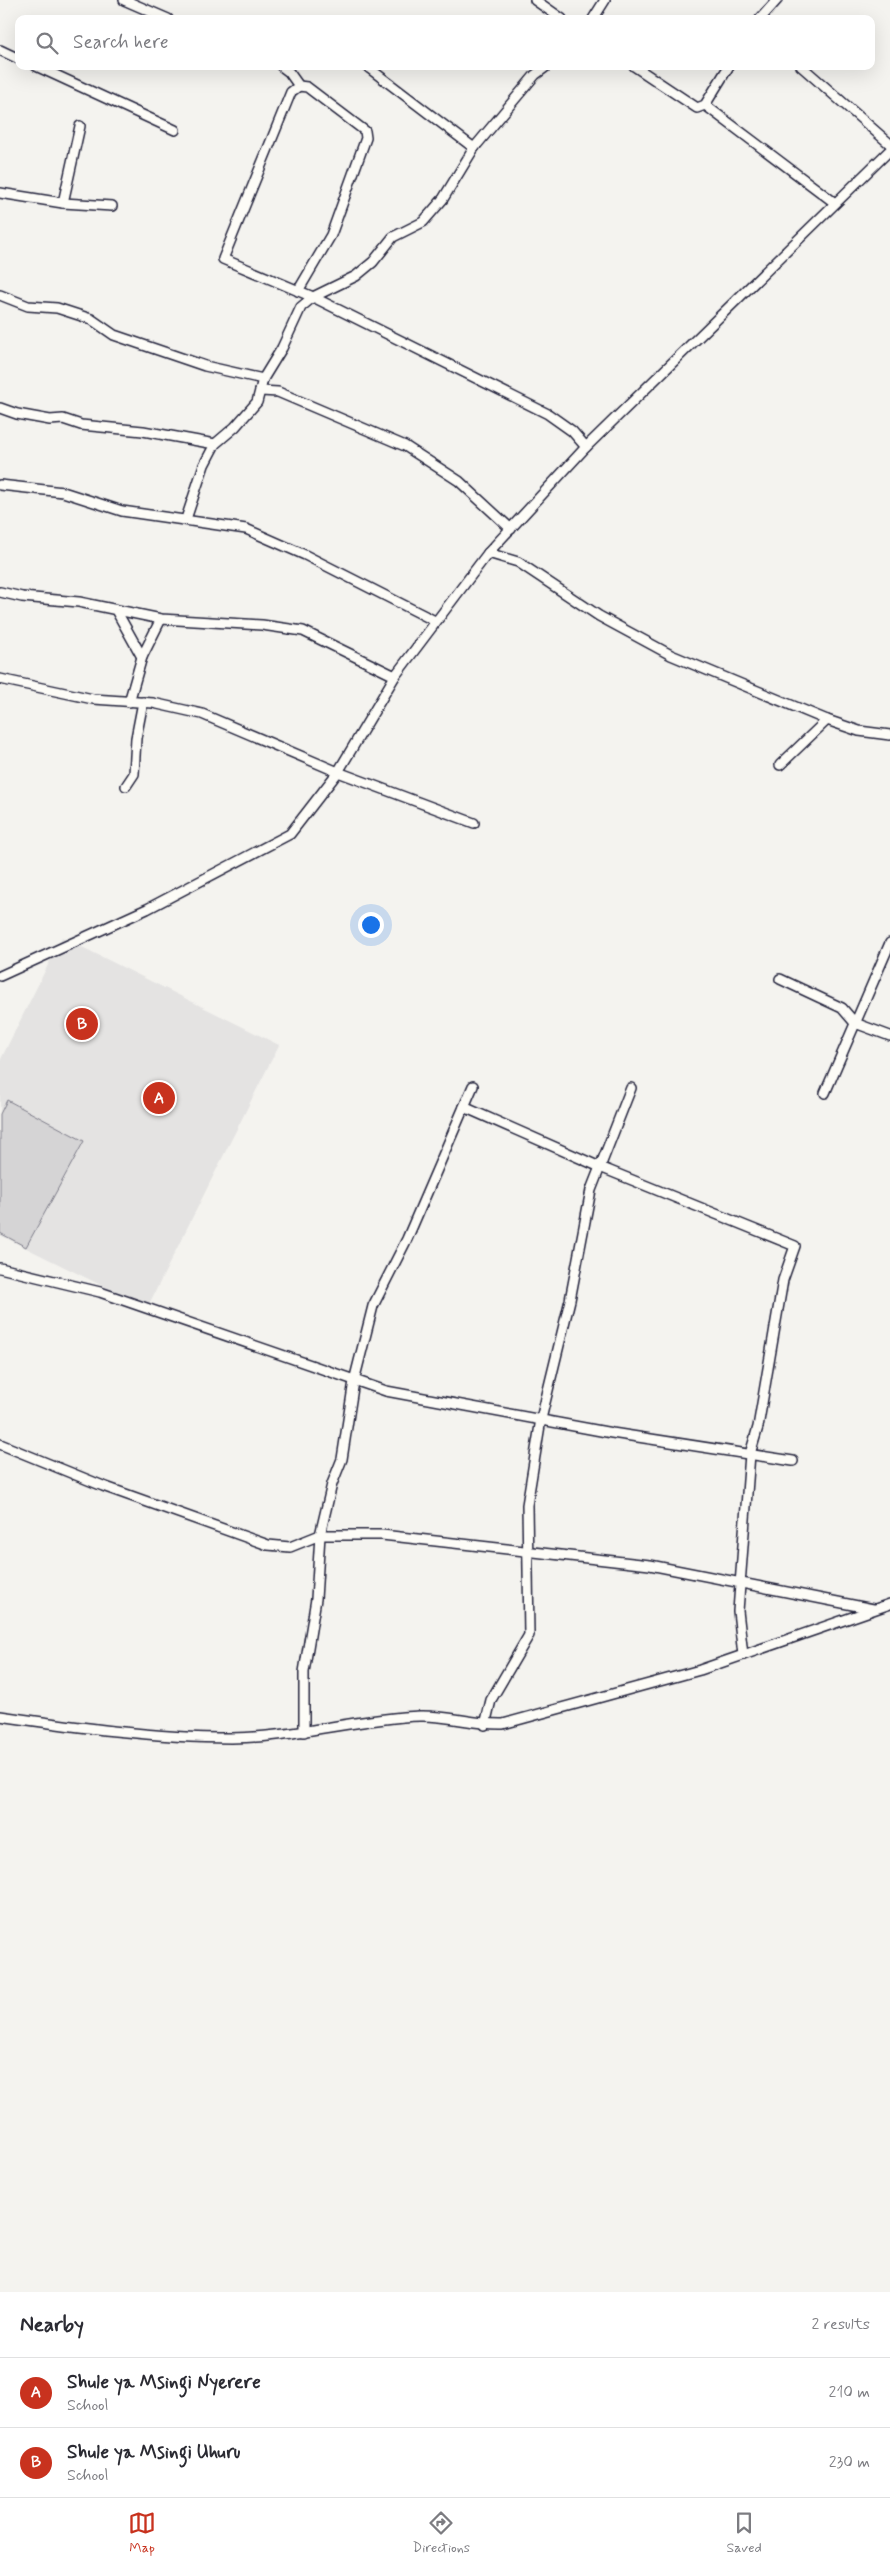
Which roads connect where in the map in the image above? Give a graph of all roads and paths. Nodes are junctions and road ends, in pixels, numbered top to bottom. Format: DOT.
graph roads {
  1 [pos="124,0"];
  2 [pos="535,0"];
  3 [pos="604,0"];
  4 [pos="777,0"];
  5 [pos="159,15"];
  6 [pos="556,15"];
  7 [pos="595,15"];
  8 [pos="764,15"];
  9 [pos="0,50"];
  10 [pos="15,57"];
  11 [pos="45,70"];
  12 [pos="286,70"];
  13 [pos="372,70"];
  14 [pos="542,70"];
  15 [pos="640,70"];
  16 [pos="727,70"];
  17 [pos="806,70"];
  18 [pos="298,86"];
  19 [pos="705,105"];
  20 [pos="80,126"];
  21 [pos="175,130"];
  22 [pos="890,144"];
  23 [pos="474,148"];
  24 [pos="890,150"];
  25 [pos="0,193"];
  26 [pos="63,203"];
  27 [pos="835,203"];
  28 [pos="112,206"];
  29 [pos="298,292"];
  30 [pos="0,295"];
  31 [pos="313,297"];
  32 [pos="263,379"];
  33 [pos="262,391"];
  34 [pos="0,408"];
  35 [pos="215,444"];
  36 [pos="586,447"];
  37 [pos="0,485"];
  38 [pos="186,519"];
  39 [pos="511,529"];
  40 [pos="488,553"];
  41 [pos="0,592"];
  42 [pos="117,612"];
  43 [pos="161,619"];
  44 [pos="435,621"];
  45 [pos="142,657"];
  46 [pos="395,676"];
  47 [pos="0,679"];
  48 [pos="129,702"];
  49 [pos="143,702"];
  50 [pos="827,720"];
  51 [pos="890,736"];
  52 [pos="780,765"];
  53 [pos="338,772"];
  54 [pos="126,786"];
  55 [pos="474,824"];
  56 [pos="890,943"];
  57 [pos="0,976"];
  58 [pos="780,979"];
  59 [pos="855,1023"];
  60 [pos="890,1036"];
  61 [pos="472,1086"];
  62 [pos="631,1088"];
  63 [pos="825,1093"];
  64 [pos="464,1107"];
  65 [pos="600,1167"];
  66 [pos="0,1268"];
  67 [pos="354,1381"];
  68 [pos="541,1419"];
  69 [pos="0,1444"];
  70 [pos="750,1454"];
  71 [pos="794,1461"];
  72 [pos="320,1535"];
  73 [pos="527,1552"];
  74 [pos="741,1583"];
  75 [pos="890,1604"];
  76 [pos="875,1610"];
  77 [pos="743,1655"];
  78 [pos="0,1716"];
  79 [pos="485,1725"];
  80 [pos="304,1732"];
  1 -- 5 [label="street"];
  2 -- 6 [label="street"];
  3 -- 7 [label="street"];
  4 -- 8 [label="street"];
  9 -- 10 [label="street"];
  11 -- 21 [label="street"];
  12 -- 18 [label="street"];
  13 -- 23 [label="street"];
  14 -- 23 [label="street"];
  15 -- 19 [label="street"];
  16 -- 19 [label="street"];
  17 -- 22 [label="street"];
  18 -- 29 [label="street"];
  18 -- 29 [label="street"];
  19 -- 27 [label="street"];
  20 -- 26 [label="street"];
  23 -- 31 [label="street"];
  24 -- 27 [label="street"];
  25 -- 26 [label="street"];
  26 -- 28 [label="street"];
  27 -- 36 [label="street"];
  29 -- 31 [label="street"];
  30 -- 32 [label="street"];
  31 -- 32 [label="street"];
  31 -- 36 [label="street"];
  32 -- 33 [label="street"];
  33 -- 35 [label="street"];
  33 -- 39 [label="street"];
  34 -- 35 [label="street"];
  35 -- 38 [label="street"];
  36 -- 39 [label="street"];
  37 -- 38 [label="street"];
  38 -- 44 [label="street"];
  39 -- 40 [label="street"];
  40 -- 44 [label="street"];
  40 -- 50 [label="street"];
  41 -- 42 [label="street"];
  42 -- 43 [label="street"];
  42 -- 45 [label="street"];
  43 -- 45 [label="street"];
  43 -- 46 [label="street"];
  44 -- 46 [label="street"];
  45 -- 48 [label="street"];
  46 -- 53 [label="street"];
  47 -- 48 [label="street"];
  48 -- 49 [label="street"];
  49 -- 53 [label="street"];
  49 -- 54 [label="street"];
  50 -- 51 [label="street"];
  50 -- 52 [label="street"];
  53 -- 55 [label="street"];
  53 -- 57 [label="street"];
  56 -- 59 [label="street"];
  58 -- 59 [label="street"];
  59 -- 60 [label="street"];
  59 -- 63 [label="street"];
  61 -- 64 [label="street"];
  62 -- 65 [label="street"];
  64 -- 65 [label="street"];
  64 -- 67 [label="street"];
  65 -- 68 [label="street"];
  65 -- 70 [label="street"];
  66 -- 67 [label="street"];
  67 -- 68 [label="street"];
  67 -- 72 [label="street"];
  68 -- 70 [label="street"];
  68 -- 73 [label="street"];
  69 -- 72 [label="street"];
  70 -- 71 [label="street"];
  70 -- 74 [label="street"];
  72 -- 73 [label="street"];
  72 -- 80 [label="street"];
  73 -- 74 [label="street"];
  73 -- 79 [label="street"];
  74 -- 76 [label="street"];
  74 -- 77 [label="street"];
  75 -- 76 [label="street"];
  76 -- 77 [label="street"];
  77 -- 79 [label="street"];
  78 -- 80 [label="street"];
  79 -- 80 [label="street"];
}
